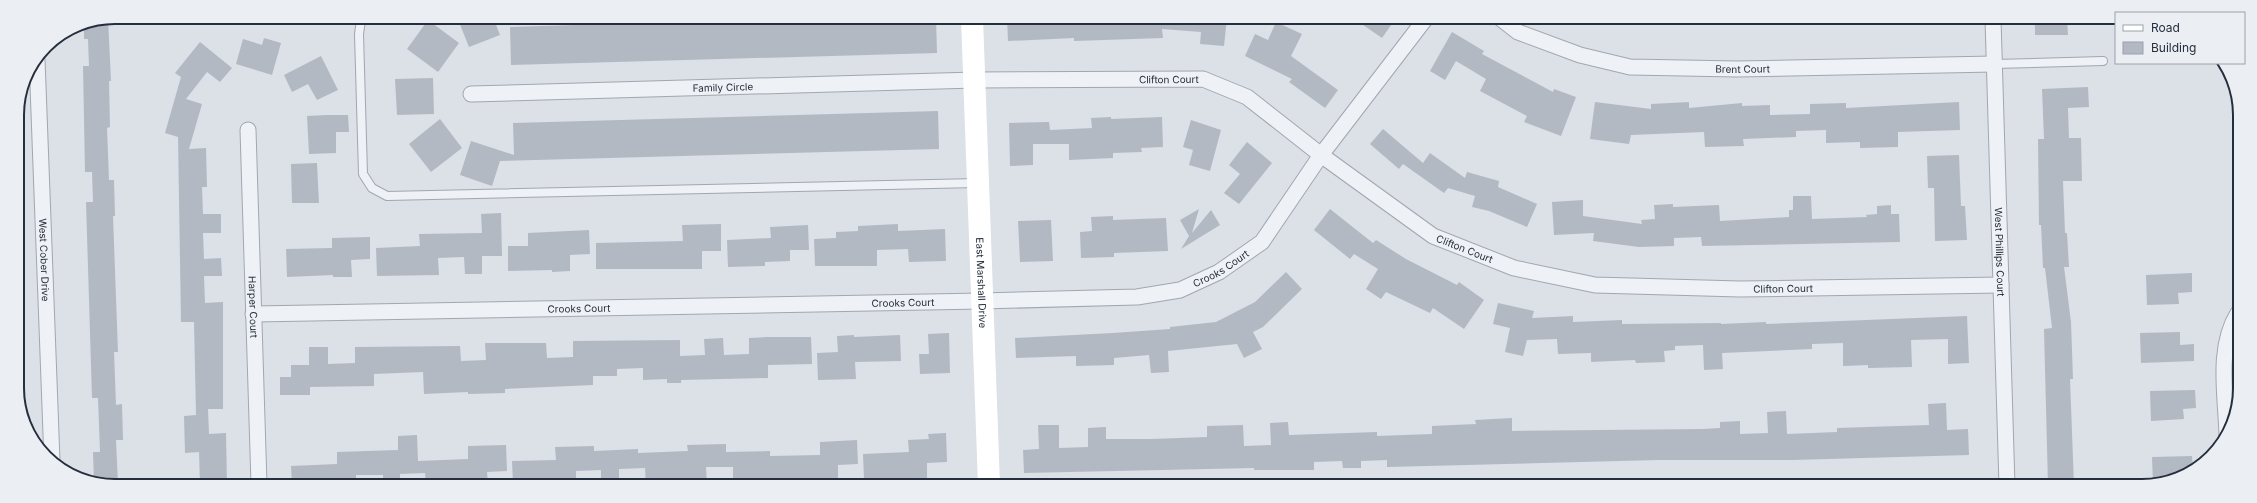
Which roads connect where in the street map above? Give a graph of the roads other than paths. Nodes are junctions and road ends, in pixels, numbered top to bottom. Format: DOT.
graph roads {
  1 [pos="362,24"];
  2 [pos="972,24"];
  3 [pos="1421,24"];
  4 [pos="1508,24"];
  5 [pos="1993,24"];
  6 [pos="2103,61"];
  7 [pos="1994,64"];
  8 [pos="37,67"];
  9 [pos="975,80"];
  10 [pos="471,94"];
  11 [pos="248,130"];
  12 [pos="1321,155"];
  13 [pos="978,184"];
  14 [pos="2001,285"];
  15 [pos="982,301"];
  16 [pos="253,314"];
  17 [pos="2233,322"];
  18 [pos="2226,422"];
  19 [pos="52,453"];
  20 [pos="258,479"];
  21 [pos="989,479"];
  22 [pos="2007,479"];
  1 -- 13 [label="lane"];
  2 -- 9 [label="main road, East Marshall Drive"];
  3 -- 12 [label="street, Crooks Court"];
  4 -- 7 [label="street, Brent Court"];
  5 -- 7 [label="street, West Phillips Court"];
  6 -- 7 [label="lane"];
  7 -- 14 [label="street, West Phillips Court"];
  8 -- 19 [label="street, West Cober Drive"];
  9 -- 10 [label="street, Family Circle"];
  9 -- 12 [label="street, Clifton Court"];
  9 -- 13 [label="main road, East Marshall Drive"];
  11 -- 16 [label="street, Harper Court"];
  12 -- 14 [label="street, Clifton Court"];
  12 -- 15 [label="street, Crooks Court"];
  13 -- 15 [label="main road, East Marshall Drive"];
  14 -- 22 [label="street, West Phillips Court"];
  15 -- 16 [label="street, Crooks Court"];
  15 -- 21 [label="main road, East Marshall Drive"];
  16 -- 20 [label="street, Harper Court"];
  17 -- 18 [label="street"];
}
